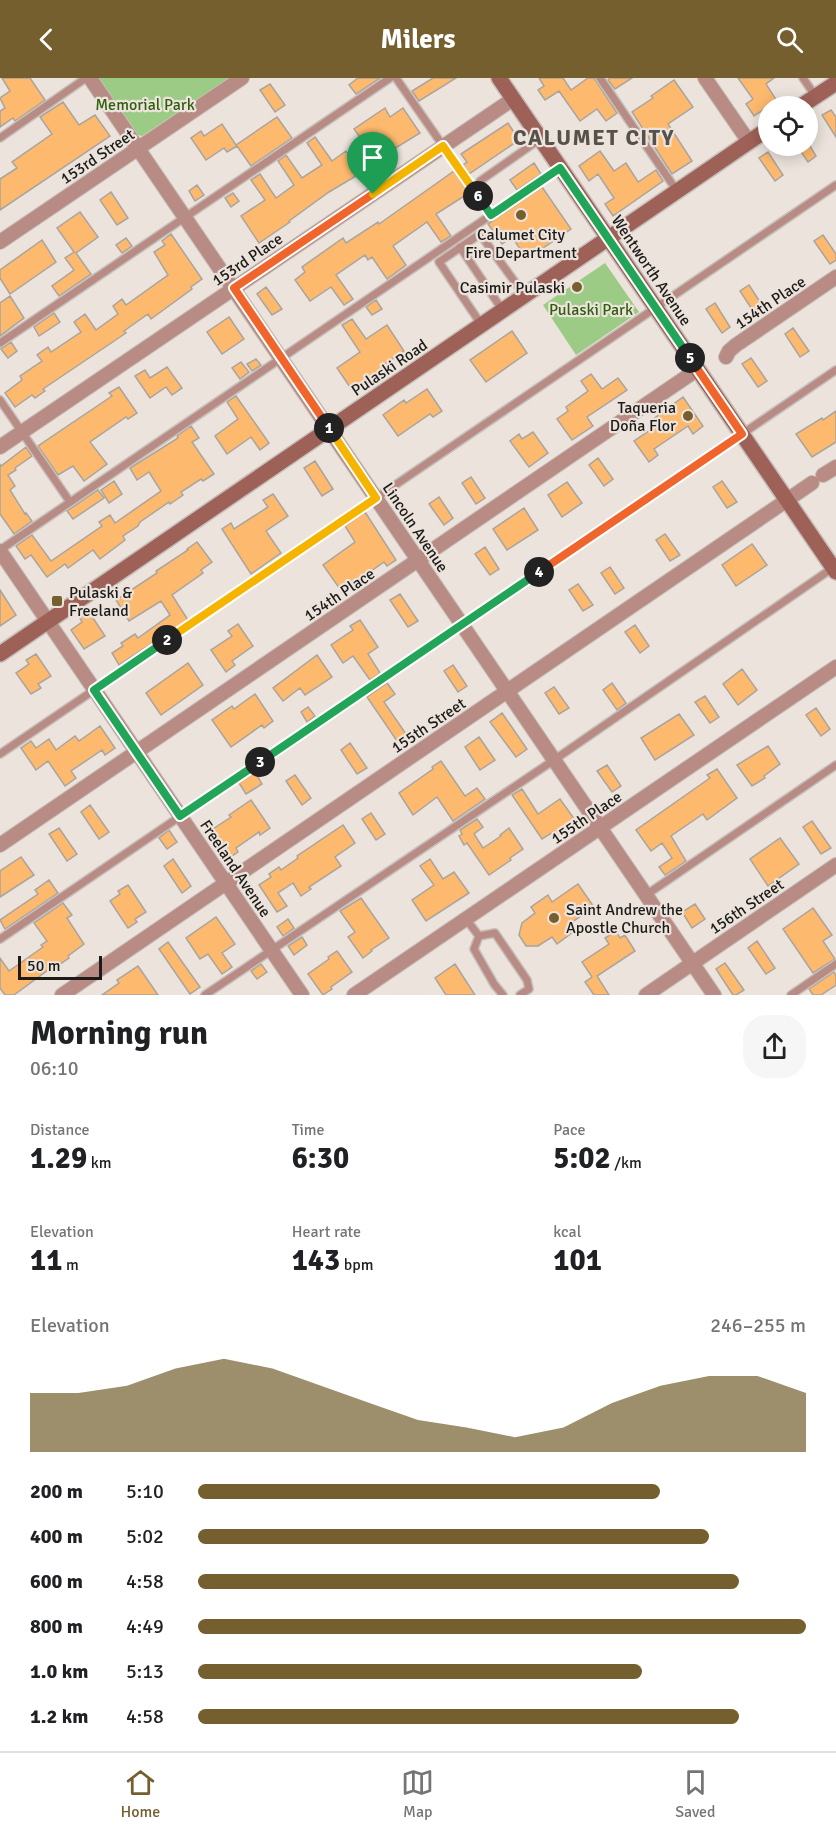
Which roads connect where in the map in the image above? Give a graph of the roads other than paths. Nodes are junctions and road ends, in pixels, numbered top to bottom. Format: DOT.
graph roads {
  1 [pos="88,78"];
  2 [pos="242,78"];
  3 [pos="390,78"];
  4 [pos="396,78"];
  5 [pos="499,78"];
  6 [pos="600,78"];
  7 [pos="705,78"];
  8 [pos="803,78"];
  9 [pos="836,83"];
  10 [pos="815,96"];
  11 [pos="817,96"];
  12 [pos="513,99"];
  13 [pos="758,136"];
  14 [pos="0,138"];
  15 [pos="540,139"];
  16 [pos="749,142"];
  17 [pos="443,146"];
  18 [pos="138,148"];
  19 [pos="560,168"];
  20 [pos="480,181"];
  21 [pos="836,185"];
  22 [pos="677,191"];
  23 [pos="491,215"];
  24 [pos="185,217"];
  25 [pos="609,239"];
  26 [pos="0,242"];
  27 [pos="460,247"];
  28 [pos="836,277"];
  29 [pos="234,288"];
  30 [pos="525,296"];
  31 [pos="655,308"];
  32 [pos="503,311"];
  33 [pos="482,326"];
  34 [pos="0,343"];
  35 [pos="726,357"];
  36 [pos="281,358"];
  37 [pos="698,369"];
  38 [pos="836,370"];
  39 [pos="0,400"];
  40 [pos="330,429"];
  41 [pos="22,432"];
  42 [pos="742,434"];
  43 [pos="0,447"];
  44 [pos="836,467"];
  45 [pos="376,498"];
  46 [pos="786,500"];
  47 [pos="70,502"];
  48 [pos="0,550"];
  49 [pos="418,560"];
  50 [pos="835,568"];
  51 [pos="48,621"];
  52 [pos="462,625"];
  53 [pos="0,654"];
  54 [pos="836,667"];
  55 [pos="94,690"];
  56 [pos="507,691"];
  57 [pos="137,752"];
  58 [pos="0,754"];
  59 [pos="554,760"];
  60 [pos="836,765"];
  61 [pos="180,816"];
  62 [pos="600,828"];
  63 [pos="0,845"];
  64 [pos="836,865"];
  65 [pos="226,883"];
  66 [pos="646,895"];
  67 [pos="466,919"];
  68 [pos="479,936"];
  69 [pos="0,939"];
  70 [pos="271,950"];
  71 [pos="692,963"];
  72 [pos="836,964"];
  73 [pos="62,995"];
  74 [pos="205,995"];
  75 [pos="302,995"];
  76 [pos="354,995"];
  77 [pos="503,995"];
  78 [pos="520,995"];
  79 [pos="646,995"];
  80 [pos="714,995"];
  81 [pos="791,995"];
  1 -- 14 [label="lane"];
  1 -- 18 [label="street, Lincoln Avenue"];
  2 -- 18 [label="street, 153rd Street"];
  3 -- 24 [label="lane"];
  4 -- 17 [label="lane"];
  5 -- 12 [label="street, Wentworth Avenue"];
  6 -- 22 [label="lane"];
  7 -- 16 [label="street"];
  8 -- 10 [label="lane"];
  9 -- 11 [label="street"];
  12 -- 15 [label="street, Wentworth Avenue"];
  12 -- 17 [label="street, 153rd Place"];
  13 -- 16 [label="street, Pulaski Road"];
  15 -- 19 [label="street, Wentworth Avenue"];
  15 -- 20 [label="lane"];
  16 -- 22 [label="street, Pulaski Road"];
  17 -- 23 [label="lane"];
  17 -- 29 [label="street, 153rd Place"];
  18 -- 24 [label="street, Lincoln Avenue"];
  18 -- 26 [label="street, 153rd Street"];
  19 -- 23 [label="lane"];
  19 -- 25 [label="street, Wentworth Avenue"];
  21 -- 31 [label="lane"];
  22 -- 25 [label="street, Pulaski Road"];
  23 -- 36 [label="lane"];
  24 -- 29 [label="street, Lincoln Avenue"];
  24 -- 34 [label="lane"];
  25 -- 30 [label="street, Pulaski Road"];
  25 -- 31 [label="street, Wentworth Avenue"];
  27 -- 30 [label="lane"];
  27 -- 32 [label="lane"];
  27 -- 33 [label="lane"];
  28 -- 35 [label="street, 154th Place"];
  29 -- 36 [label="street, Lincoln Avenue"];
  29 -- 41 [label="street, 153rd Place"];
  30 -- 32 [label="street, Pulaski Road"];
  31 -- 37 [label="street, Wentworth Avenue"];
  31 -- 45 [label="lane"];
  32 -- 33 [label="street, Pulaski Road"];
  33 -- 40 [label="street, Pulaski Road"];
  36 -- 40 [label="street, Lincoln Avenue"];
  36 -- 47 [label="lane"];
  37 -- 42 [label="street, Wentworth Avenue"];
  37 -- 49 [label="street, 154th Place"];
  38 -- 42 [label="lane"];
  39 -- 41 [label="lane"];
  40 -- 45 [label="street, Lincoln Avenue"];
  40 -- 51 [label="street, Pulaski Road"];
  41 -- 43 [label="street, 153rd Place"];
  41 -- 47 [label="lane"];
  42 -- 46 [label="street, Wentworth Avenue"];
  42 -- 52 [label="lane"];
  44 -- 46 [label="street, 155th Street"];
  45 -- 49 [label="street, Lincoln Avenue"];
  45 -- 55 [label="lane"];
  46 -- 50 [label="street, Wentworth Avenue"];
  46 -- 56 [label="street, 155th Street"];
  47 -- 48 [label="lane"];
  48 -- 51 [label="street, Freeland Avenue"];
  49 -- 52 [label="street, Lincoln Avenue"];
  49 -- 57 [label="street, 154th Place"];
  50 -- 59 [label="lane"];
  51 -- 53 [label="street, Pulaski Road"];
  51 -- 55 [label="street, Freeland Avenue"];
  52 -- 56 [label="street, Lincoln Avenue"];
  52 -- 61 [label="lane"];
  54 -- 62 [label="street, 155th Place"];
  55 -- 57 [label="street, Freeland Avenue"];
  55 -- 58 [label="lane"];
  56 -- 59 [label="street, Lincoln Avenue"];
  56 -- 65 [label="street, 155th Street"];
  57 -- 61 [label="street, Freeland Avenue"];
  57 -- 63 [label="street, 154th Place"];
  59 -- 62 [label="street, Lincoln Avenue"];
  59 -- 70 [label="lane"];
  60 -- 66 [label="lane"];
  61 -- 65 [label="street, Freeland Avenue"];
  61 -- 69 [label="lane"];
  62 -- 66 [label="street, Lincoln Avenue"];
  62 -- 67 [label="street, 155th Place"];
  64 -- 71 [label="street, 156th Street"];
  65 -- 70 [label="street, Freeland Avenue"];
  65 -- 73 [label="street, 155th Street"];
  66 -- 71 [label="street, Lincoln Avenue"];
  67 -- 68 [label="lane"];
  67 -- 76 [label="street, 155th Place"];
  68 -- 77 [label="lane"];
  68 -- 78 [label="lane"];
  70 -- 74 [label="lane"];
  70 -- 75 [label="street, Freeland Avenue"];
  71 -- 79 [label="street, 156th Street"];
  71 -- 80 [label="street, Lincoln Avenue"];
  72 -- 81 [label="lane"];
}
